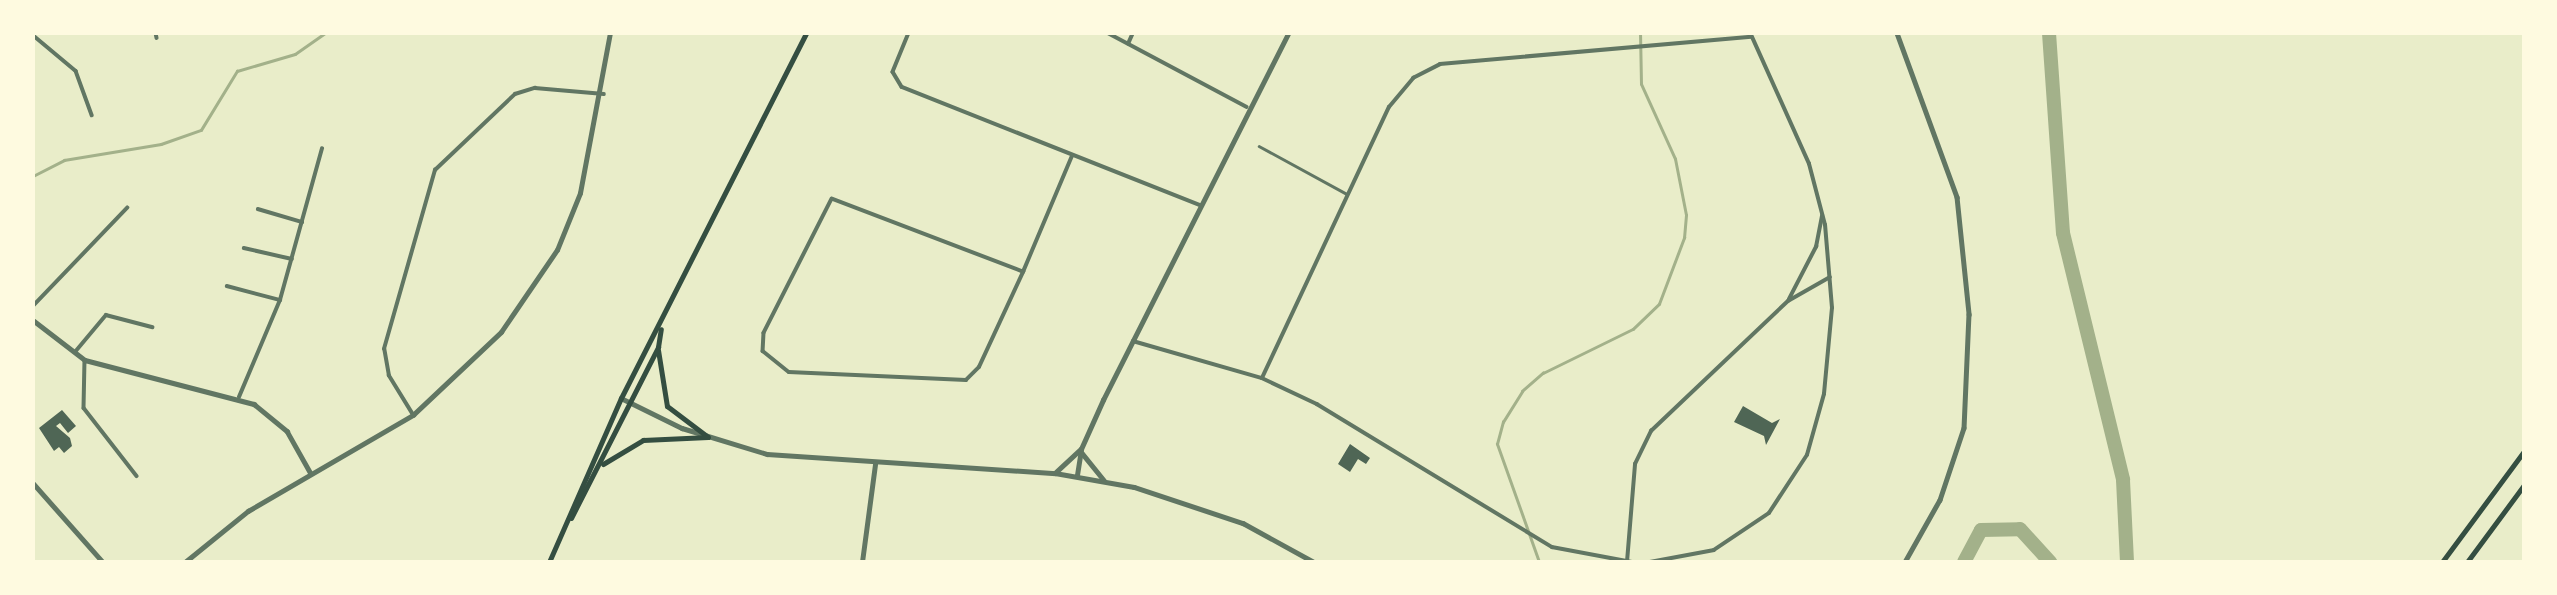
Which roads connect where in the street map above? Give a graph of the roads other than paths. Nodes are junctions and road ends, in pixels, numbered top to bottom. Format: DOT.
graph roads {
  1 [pos="610,33"];
  2 [pos="807,33"];
  3 [pos="909,33"];
  4 [pos="1108,33"];
  5 [pos="1133,33"];
  6 [pos="1288,33"];
  7 [pos="1897,33"];
  8 [pos="33,35"];
  9 [pos="1750,35"];
  10 [pos="1128,44"];
  11 [pos="604,94"];
  12 [pos="1247,107"];
  13 [pos="92,115"];
  14 [pos="1259,146"];
  15 [pos="322,149"];
  16 [pos="1072,156"];
  17 [pos="1347,194"];
  18 [pos="1200,205"];
  19 [pos="127,208"];
  20 [pos="258,209"];
  21 [pos="1822,216"];
  22 [pos="302,222"];
  23 [pos="244,248"];
  24 [pos="292,259"];
  25 [pos="1023,272"];
  26 [pos="1830,277"];
  27 [pos="227,286"];
  28 [pos="280,300"];
  29 [pos="1788,301"];
  30 [pos="33,306"];
  31 [pos="33,320"];
  32 [pos="152,327"];
  33 [pos="661,328"];
  34 [pos="1133,341"];
  35 [pos="658,347"];
  36 [pos="75,353"];
  37 [pos="85,360"];
  38 [pos="1262,378"];
  39 [pos="239,397"];
  40 [pos="621,398"];
  41 [pos="629,403"];
  42 [pos="413,415"];
  43 [pos="708,438"];
  44 [pos="1081,449"];
  45 [pos="2524,451"];
  46 [pos="874,464"];
  47 [pos="600,466"];
  48 [pos="310,472"];
  49 [pos="1055,473"];
  50 [pos="1077,475"];
  51 [pos="136,476"];
  52 [pos="1105,481"];
  53 [pos="33,483"];
  54 [pos="2524,485"];
  55 [pos="567,524"];
  56 [pos="103,562"];
  57 [pos="185,562"];
  58 [pos="549,562"];
  59 [pos="862,562"];
  60 [pos="1314,562"];
  61 [pos="1630,562"];
  62 [pos="1650,562"];
  63 [pos="1905,562"];
  64 [pos="2441,562"];
  65 [pos="2467,562"];
  1 -- 11 [label="street"];
  2 -- 33 [label="main road"];
  3 -- 16 [label="street"];
  4 -- 10 [label="street"];
  5 -- 10 [label="street"];
  6 -- 12 [label="street"];
  7 -- 63 [label="street"];
  8 -- 13 [label="street"];
  9 -- 17 [label="street"];
  9 -- 21 [label="street"];
  10 -- 12 [label="street"];
  11 -- 42 [label="street"];
  11 -- 42 [label="street"];
  12 -- 18 [label="street"];
  14 -- 17 [label="street"];
  15 -- 22 [label="street"];
  16 -- 18 [label="street"];
  16 -- 25 [label="street"];
  17 -- 38 [label="street"];
  18 -- 34 [label="street"];
  19 -- 30 [label="street"];
  20 -- 22 [label="street"];
  21 -- 26 [label="street"];
  21 -- 29 [label="street"];
  22 -- 24 [label="street"];
  23 -- 24 [label="street"];
  24 -- 28 [label="street"];
  25 -- 25 [label="street"];
  26 -- 29 [label="street"];
  26 -- 62 [label="street"];
  27 -- 28 [label="street"];
  28 -- 39 [label="street"];
  29 -- 61 [label="street"];
  31 -- 36 [label="street"];
  32 -- 36 [label="street"];
  33 -- 35 [label="main road"];
  33 -- 40 [label="main road"];
  34 -- 38 [label="street"];
  34 -- 44 [label="street"];
  35 -- 41 [label="main road"];
  35 -- 43 [label="main road"];
  36 -- 37 [label="street"];
  37 -- 39 [label="street"];
  37 -- 51 [label="street"];
  38 -- 61 [label="street"];
  39 -- 48 [label="street"];
  40 -- 41 [label="street"];
  40 -- 55 [label="main road"];
  41 -- 43 [label="street"];
  41 -- 47 [label="main road"];
  42 -- 48 [label="street"];
  43 -- 46 [label="street"];
  43 -- 47 [label="main road"];
  44 -- 49 [label="street"];
  44 -- 50 [label="street"];
  44 -- 52 [label="street"];
  45 -- 64 [label="main road"];
  46 -- 49 [label="street"];
  46 -- 59 [label="street"];
  47 -- 55 [label="main road"];
  48 -- 57 [label="street"];
  49 -- 50 [label="street"];
  50 -- 52 [label="street"];
  52 -- 60 [label="street"];
  53 -- 56 [label="street"];
  54 -- 65 [label="main road"];
  55 -- 58 [label="main road"];
}
